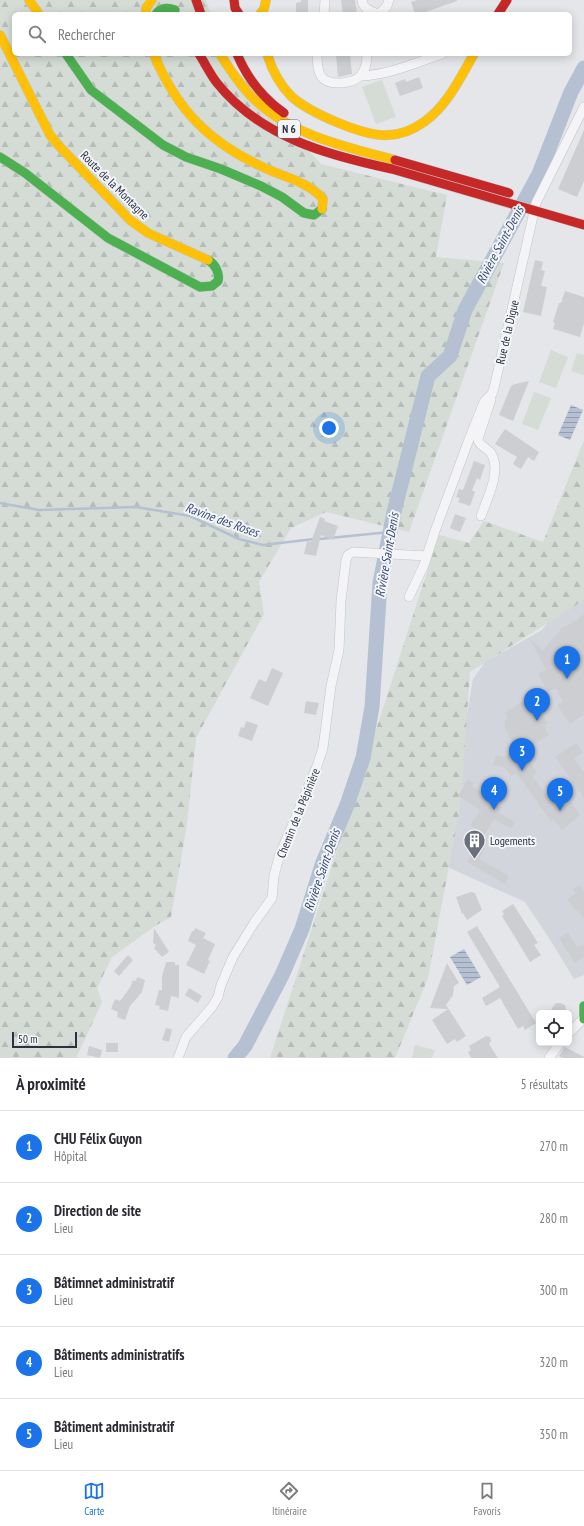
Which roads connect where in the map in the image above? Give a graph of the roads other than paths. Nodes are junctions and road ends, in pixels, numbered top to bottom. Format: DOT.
graph roads {
  1 [pos="29,0"];
  2 [pos="152,0"];
  3 [pos="171,0"];
  4 [pos="188,0"];
  5 [pos="196,0"];
  6 [pos="234,0"];
  7 [pos="325,0"];
  8 [pos="362,0"];
  9 [pos="389,0"];
  10 [pos="507,0"];
  11 [pos="38,12"];
  12 [pos="146,12"];
  13 [pos="157,12"];
  14 [pos="176,12"];
  15 [pos="192,12"];
  16 [pos="200,12"];
  17 [pos="238,12"];
  18 [pos="324,12"];
  19 [pos="373,12"];
  20 [pos="381,12"];
  21 [pos="499,12"];
  22 [pos="0,35"];
  23 [pos="67,56"];
  24 [pos="200,56"];
  25 [pos="211,56"];
  26 [pos="221,56"];
  27 [pos="238,56"];
  28 [pos="268,56"];
  29 [pos="317,56"];
  30 [pos="366,56"];
  31 [pos="436,56"];
  32 [pos="473,56"];
  33 [pos="156,57"];
  34 [pos="361,76"];
  35 [pos="584,107"];
  36 [pos="0,157"];
  37 [pos="395,160"];
  38 [pos="392,169"];
  39 [pos="516,195"];
  40 [pos="531,199"];
  41 [pos="546,204"];
  42 [pos="584,225"];
  43 [pos="492,394"];
  44 [pos="481,516"];
  45 [pos="425,556"];
  46 [pos="409,597"];
  47 [pos="584,1006"];
  48 [pos="584,1019"];
  49 [pos="572,1030"];
  50 [pos="558,1046"];
  51 [pos="178,1058"];
  52 [pos="549,1058"];
  1 -- 11 [label="main road"];
  2 -- 12 [label="main road"];
  3 -- 14 [label="main road"];
  4 -- 15 [label="main road"];
  5 -- 16 [label="main road"];
  6 -- 17 [label="main road"];
  7 -- 18 [label="street"];
  8 -- 19 [label="street"];
  9 -- 20 [label="street"];
  10 -- 21 [label="main road"];
  13 -- 14 [label="main road"];
  22 -- 36 [label="main road, Route de la Montagne"];
  23 -- 33 [label="main road"];
  24 -- 38 [label="main road"];
  25 -- 38 [label="main road, N 6"];
  26 -- 37 [label="main road, N 6"];
  27 -- 37 [label="main road"];
  28 -- 32 [label="main road"];
  29 -- 34 [label="street"];
  30 -- 34 [label="street"];
  31 -- 34 [label="street"];
  35 -- 43 [label="street, Rue de la Digue"];
  37 -- 39 [label="main road, N 6, bridge"];
  38 -- 42 [label="main road, N 6, bridge"];
  40 -- 41 [label="main road"];
  43 -- 44 [label="street"];
  43 -- 45 [label="street, Rue de la Digue"];
  45 -- 46 [label="street, Rue de la Digue"];
  45 -- 51 [label="street, Chemin de la Pépinière"];
  47 -- 48 [label="main road"];
  48 -- 49 [label="street"];
  50 -- 52 [label="street"];
}
